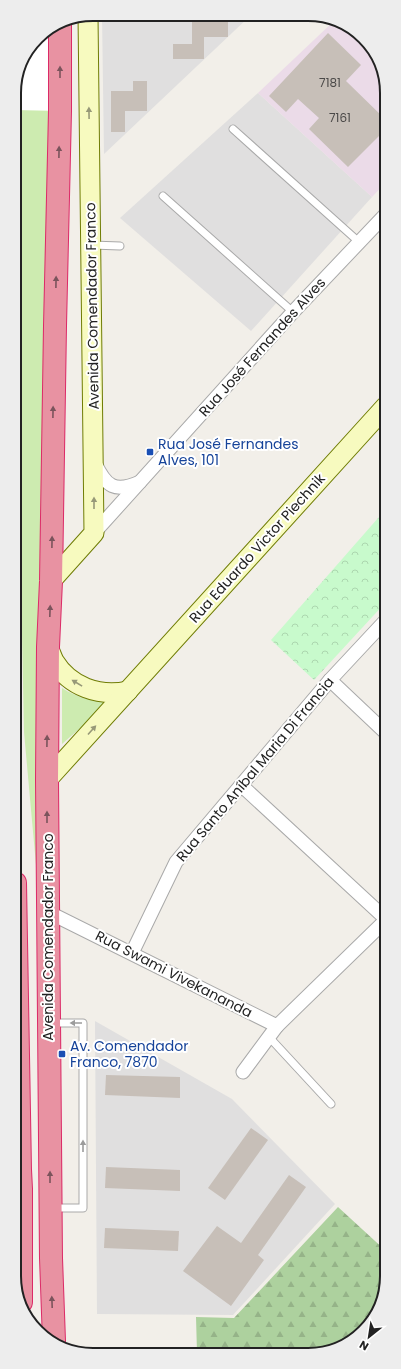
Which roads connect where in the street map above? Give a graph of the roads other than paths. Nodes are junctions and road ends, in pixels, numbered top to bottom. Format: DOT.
graph roads {
  1 [pos="88,21"];
  2 [pos="60,29"];
  3 [pos="233,129"];
  4 [pos="163,196"];
  5 [pos="380,220"];
  6 [pos="359,242"];
  7 [pos="91,245"];
  8 [pos="120,246"];
  9 [pos="293,312"];
  10 [pos="380,413"];
  11 [pos="94,460"];
  12 [pos="140,482"];
  13 [pos="94,533"];
  14 [pos="51,581"];
  15 [pos="380,626"];
  16 [pos="48,647"];
  17 [pos="330,680"];
  18 [pos="128,691"];
  19 [pos="380,727"];
  20 [pos="47,780"];
  21 [pos="241,785"];
  22 [pos="48,912"];
  23 [pos="380,914"];
  24 [pos="380,926"];
  25 [pos="132,953"];
  26 [pos="49,1023"];
  27 [pos="278,1026"];
  28 [pos="269,1037"];
  29 [pos="243,1072"];
  30 [pos="331,1104"];
  31 [pos="21,1190"];
  32 [pos="50,1208"];
  33 [pos="51,1258"];
  34 [pos="54,1336"];
  7 -- 1 [label="main road, Avenida Comendador Franco, one-way"];
  14 -- 2 [label="highway, Avenida Comendador Franco, one-way"];
  3 -- 6 [label="lane"];
  4 -- 9 [label="lane"];
  5 -- 6 [label="street, Rua José Fernandes Alves"];
  6 -- 9 [label="street, Rua José Fernandes Alves"];
  7 -- 8 [label="lane"];
  7 -- 11 [label="main road, Avenida Comendador Franco"];
  9 -- 12 [label="street, Rua José Fernandes Alves"];
  10 -- 18 [label="main road, Rua Eduardo Victor Piechnik"];
  11 -- 12 [label="street"];
  13 -- 11 [label="main road, Avenida Comendador Franco, one-way"];
  12 -- 13 [label="street, Rua José Fernandes Alves"];
  13 -- 14 [label="main road"];
  16 -- 14 [label="highway, Avenida Comendador Franco, one-way"];
  15 -- 17 [label="street, Rua Santo Aníbal Maria Di Francia"];
  18 -- 16 [label="main road, one-way"];
  20 -- 16 [label="highway, Avenida Comendador Franco, one-way"];
  17 -- 19 [label="street"];
  17 -- 21 [label="street, Rua Santo Aníbal Maria Di Francia"];
  20 -- 18 [label="main road, Rua Eduardo Victor Piechnik, one-way"];
  22 -- 20 [label="highway, Avenida Comendador Franco, one-way"];
  21 -- 23 [label="street"];
  21 -- 25 [label="street, Rua Santo Aníbal Maria Di Francia"];
  22 -- 25 [label="street, Rua Swami Vivekananda"];
  22 -- 26 [label="highway, Avenida Comendador Franco"];
  24 -- 27 [label="street"];
  25 -- 27 [label="street, Rua Swami Vivekananda"];
  32 -- 26 [label="highway, Avenida Comendador Franco, one-way"];
  32 -- 26 [label="lane, one-way"];
  27 -- 28 [label="street"];
  28 -- 29 [label="street"];
  28 -- 30 [label="lane"];
  31 -- 33 [label="highway"];
  32 -- 33 [label="highway, Avenida Comendador Franco"];
  34 -- 33 [label="highway, Avenida Comendador Franco, one-way"];
}
